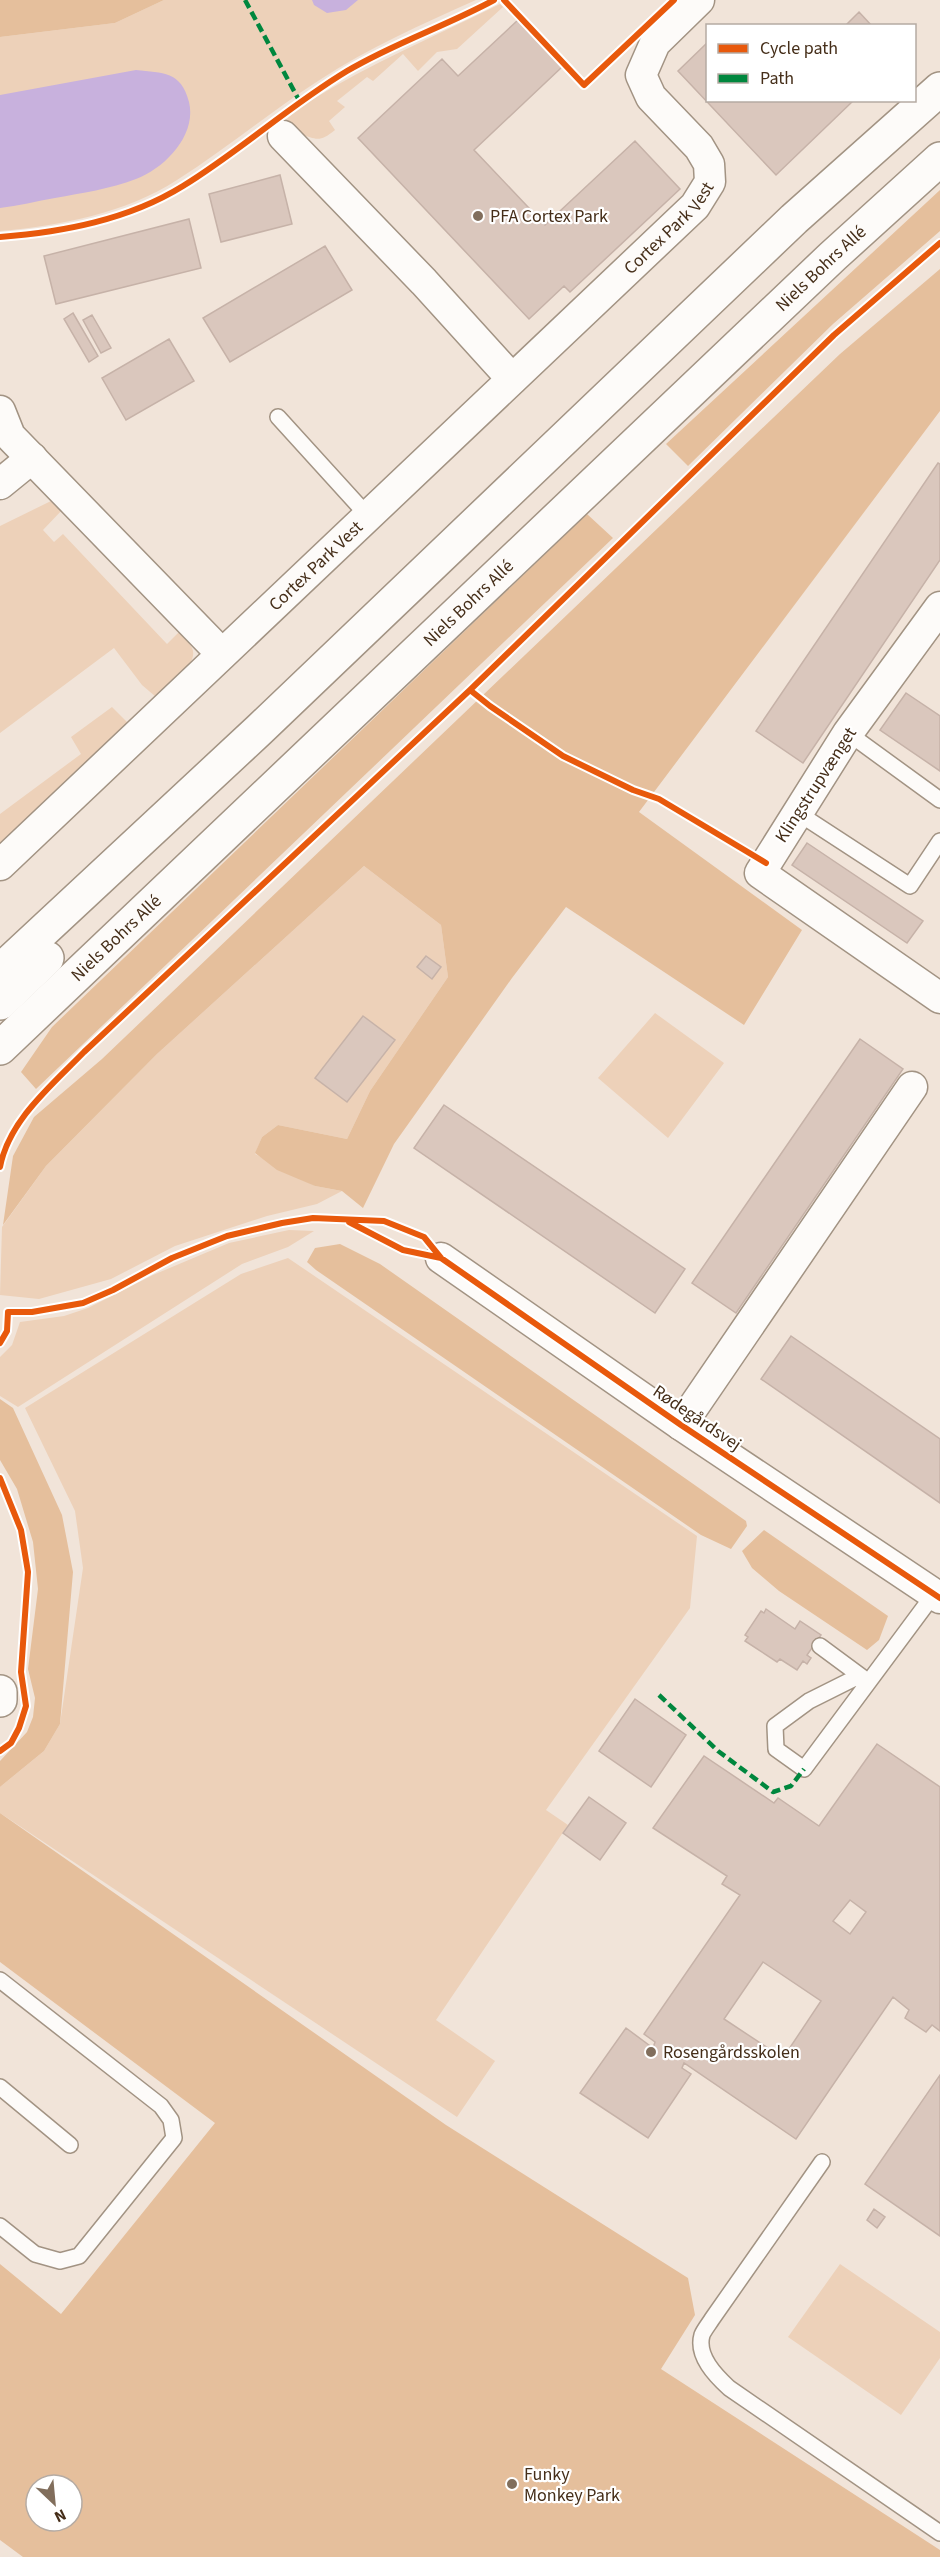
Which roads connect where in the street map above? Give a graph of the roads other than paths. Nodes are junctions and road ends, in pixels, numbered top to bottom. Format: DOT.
graph roads {
  1 [pos="699,0"];
  2 [pos="940,89"];
  3 [pos="283,136"];
  4 [pos="940,159"];
  5 [pos="512,379"];
  6 [pos="0,411"];
  7 [pos="278,417"];
  8 [pos="32,458"];
  9 [pos="0,484"];
  10 [pos="368,516"];
  11 [pos="940,607"];
  12 [pos="222,654"];
  13 [pos="259,730"];
  14 [pos="848,733"];
  15 [pos="940,800"];
  16 [pos="798,813"];
  17 [pos="940,841"];
  18 [pos="0,865"];
  19 [pos="0,971"];
  20 [pos="940,998"];
  21 [pos="0,1003"];
  22 [pos="0,1048"];
  23 [pos="912,1087"];
  24 [pos="441,1258"];
  25 [pos="681,1425"];
  26 [pos="937,1596"];
  27 [pos="820,1646"];
  28 [pos="868,1682"];
  29 [pos="0,1692"];
  30 [pos="0,1700"];
  31 [pos="0,1980"];
  32 [pos="0,2087"];
  33 [pos="70,2145"];
  34 [pos="822,2163"];
  35 [pos="0,2226"];
  36 [pos="940,2533"];
  1 -- 5 [label="street, Cortex Park Vest"];
  2 -- 13 [label="street"];
  3 -- 5 [label="street"];
  4 -- 22 [label="street, Niels Bohrs Allé"];
  5 -- 10 [label="street, Cortex Park Vest"];
  6 -- 8 [label="street"];
  7 -- 10 [label="lane"];
  8 -- 9 [label="street"];
  8 -- 12 [label="street"];
  10 -- 12 [label="street, Cortex Park Vest"];
  11 -- 14 [label="street, Klingstrupvænget"];
  12 -- 18 [label="street, Cortex Park Vest"];
  13 -- 19 [label="street"];
  13 -- 21 [label="street"];
  14 -- 15 [label="lane"];
  14 -- 16 [label="street, Klingstrupvænget"];
  16 -- 17 [label="lane"];
  16 -- 20 [label="street, Klingstrupvænget"];
  23 -- 25 [label="street, Rødegårdsvej"];
  24 -- 25 [label="street, Rødegårdsvej"];
  25 -- 26 [label="street, Rødegårdsvej"];
  26 -- 28 [label="lane, Rødegårdsvej"];
  27 -- 28 [label="lane"];
  28 -- 28 [label="lane, Rødegårdsvej"];
  29 -- 30 [label="street"];
  31 -- 35 [label="lane"];
  32 -- 33 [label="lane"];
  34 -- 36 [label="lane"];
}
